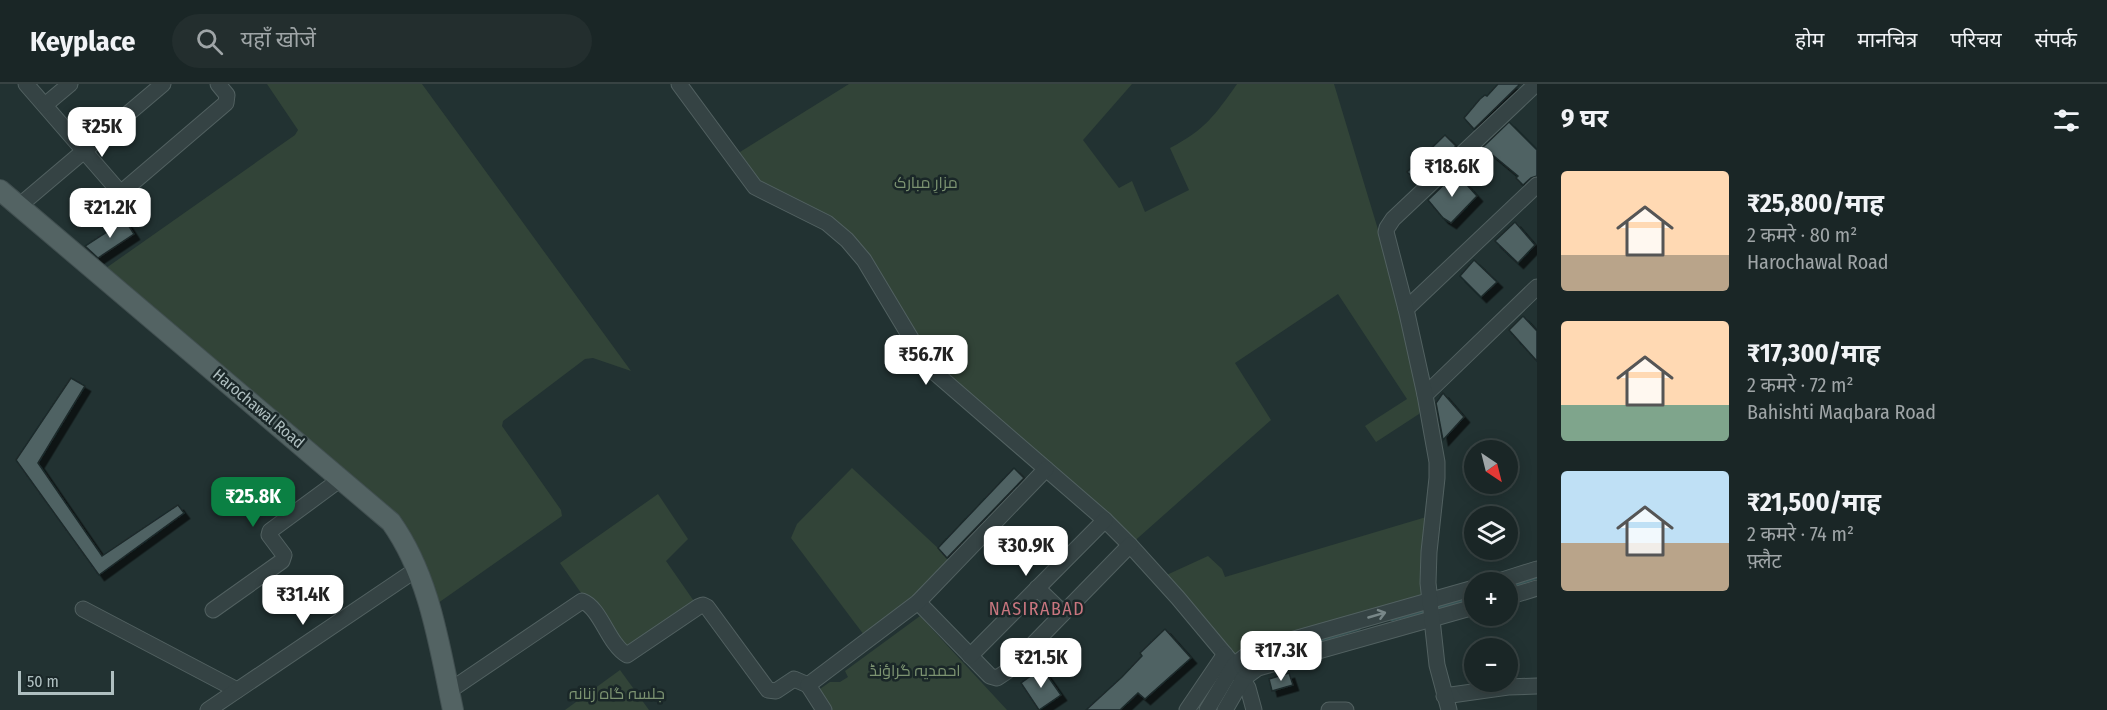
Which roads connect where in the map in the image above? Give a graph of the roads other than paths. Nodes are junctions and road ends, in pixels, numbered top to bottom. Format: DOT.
graph roads {
  1 [pos="26,84"];
  2 [pos="70,84"];
  3 [pos="163,84"];
  4 [pos="218,84"];
  5 [pos="679,84"];
  6 [pos="1536,84"];
  7 [pos="45,105"];
  8 [pos="85,150"];
  9 [pos="1537,185"];
  10 [pos="0,190"];
  11 [pos="20,206"];
  12 [pos="1537,287"];
  13 [pos="1406,309"];
  14 [pos="1425,394"];
  15 [pos="1046,470"];
  16 [pos="342,478"];
  17 [pos="1105,520"];
  18 [pos="1130,545"];
  19 [pos="417,569"];
  20 [pos="1537,569"];
  21 [pos="1518,575"];
  22 [pos="1038,588"];
  23 [pos="1537,588"];
  24 [pos="1464,591"];
  25 [pos="1518,594"];
  26 [pos="1430,600"];
  27 [pos="918,602"];
  28 [pos="83,609"];
  29 [pos="213,610"];
  30 [pos="1464,610"];
  31 [pos="1063,613"];
  32 [pos="1433,619"];
  33 [pos="970,656"];
  34 [pos="1229,660"];
  35 [pos="1246,683"];
  36 [pos="808,684"];
  37 [pos="1537,686"];
  38 [pos="237,690"];
  39 [pos="451,700"];
  40 [pos="1447,703"];
  41 [pos="208,710"];
  42 [pos="824,710"];
  43 [pos="1188,710"];
  44 [pos="1207,710"];
  45 [pos="1225,710"];
  46 [pos="1254,710"];
  47 [pos="1329,710"];
  48 [pos="1346,710"];
  1 -- 7 [label="street"];
  2 -- 7 [label="street"];
  3 -- 8 [label="street"];
  4 -- 8 [label="street"];
  5 -- 15 [label="street"];
  6 -- 13 [label="street"];
  7 -- 8 [label="street"];
  8 -- 11 [label="street"];
  9 -- 13 [label="street"];
  10 -- 11 [label="main road, Harochawal Road"];
  11 -- 16 [label="main road, Harochawal Road"];
  12 -- 14 [label="street"];
  13 -- 14 [label="street"];
  14 -- 26 [label="street"];
  15 -- 17 [label="street"];
  15 -- 27 [label="street"];
  16 -- 19 [label="main road, Harochawal Road"];
  16 -- 29 [label="street"];
  17 -- 18 [label="street"];
  17 -- 22 [label="street"];
  18 -- 31 [label="street"];
  18 -- 34 [label="street"];
  19 -- 38 [label="street"];
  19 -- 39 [label="main road, Harochawal Road"];
  20 -- 21 [label="street"];
  22 -- 31 [label="street"];
  22 -- 33 [label="street"];
  23 -- 25 [label="street"];
  24 -- 26 [label="street"];
  26 -- 32 [label="street"];
  34 -- 26 [label="street, one-way"];
  27 -- 33 [label="street"];
  27 -- 36 [label="street"];
  28 -- 38 [label="street"];
  30 -- 32 [label="street"];
  31 -- 33 [label="street"];
  32 -- 35 [label="street"];
  32 -- 40 [label="street"];
  34 -- 35 [label="street"];
  34 -- 43 [label="street"];
  34 -- 44 [label="street"];
  35 -- 45 [label="street"];
  35 -- 46 [label="street"];
  36 -- 39 [label="street"];
  36 -- 42 [label="street"];
  37 -- 40 [label="street"];
  38 -- 41 [label="street"];
  47 -- 48 [label="street"];
}
